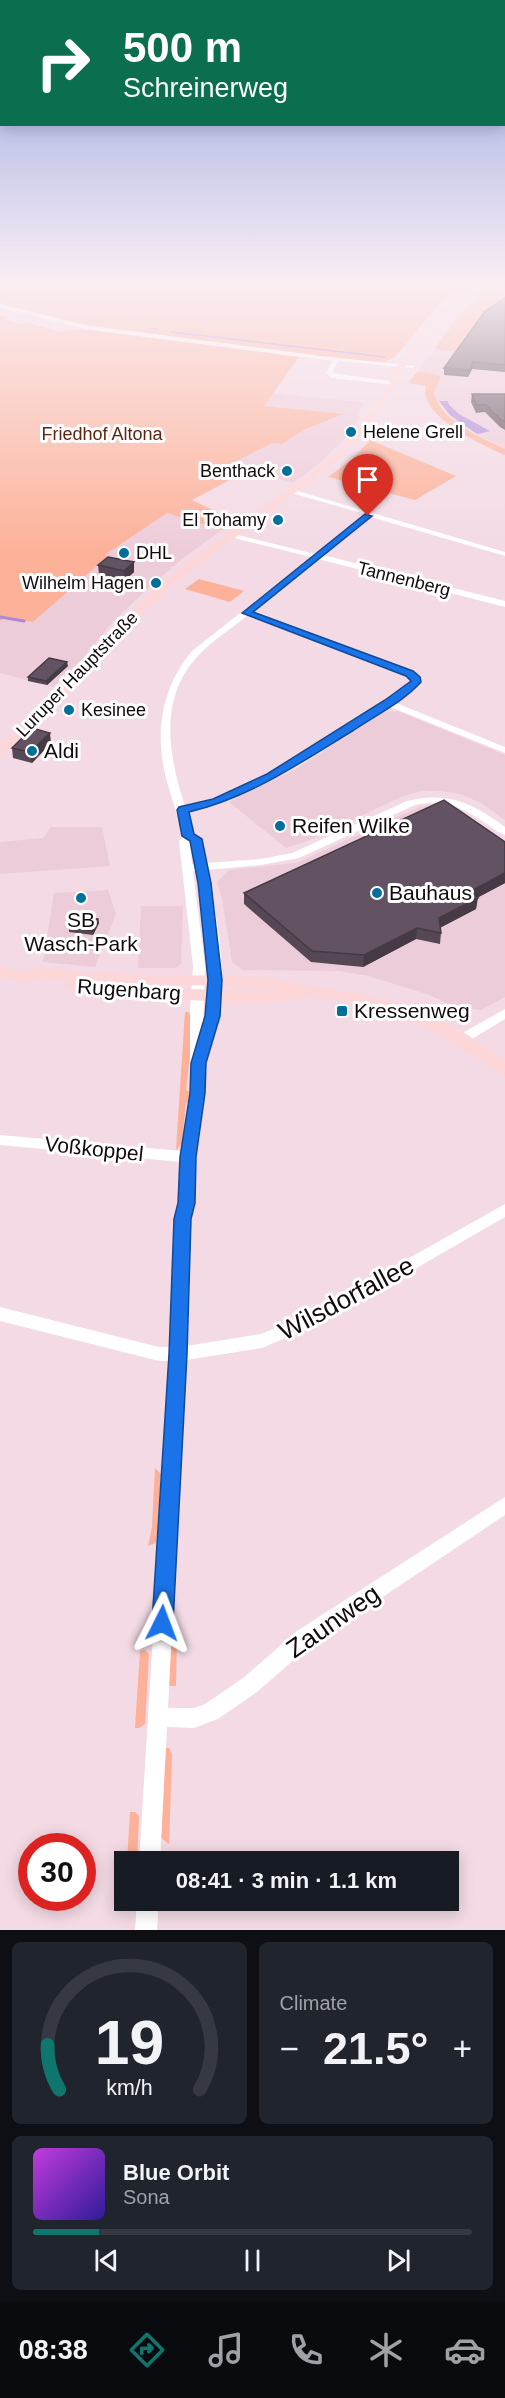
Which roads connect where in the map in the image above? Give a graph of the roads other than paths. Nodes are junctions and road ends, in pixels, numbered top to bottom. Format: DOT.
graph roads {
  1 [pos="330,374"];
  2 [pos="395,374"];
  3 [pos="405,374"];
  4 [pos="401,379"];
  5 [pos="294,491"];
  6 [pos="370,514"];
  7 [pos="233,535"];
  8 [pos="505,554"];
  9 [pos="316,556"];
  10 [pos="505,604"];
  11 [pos="246,613"];
  12 [pos="389,703"];
  13 [pos="505,750"];
  14 [pos="0,752"];
  15 [pos="183,810"];
  16 [pos="505,832"];
  17 [pos="188,836"];
  18 [pos="201,867"];
  19 [pos="187,868"];
  20 [pos="0,972"];
  21 [pos="197,987"];
  22 [pos="215,987"];
  23 [pos="505,1013"];
  24 [pos="462,1039"];
  25 [pos="198,1063"];
  26 [pos="505,1071"];
  27 [pos="0,1140"];
  28 [pos="188,1157"];
  29 [pos="505,1210"];
  30 [pos="0,1314"];
  31 [pos="178,1354"];
  32 [pos="505,1505"];
  33 [pos="157,1717"];
  34 [pos="150,1851"];
  35 [pos="147,1911"];
  36 [pos="146,1930"];
  1 -- 4 [label="street"];
  2 -- 4 [label="main road, Luruper Hauptstraße"];
  3 -- 4 [label="main road, Luruper Hauptstraße"];
  4 -- 5 [label="main road, Luruper Hauptstraße"];
  5 -- 6 [label="street"];
  5 -- 7 [label="main road, Luruper Hauptstraße"];
  6 -- 8 [label="street"];
  6 -- 9 [label="street"];
  7 -- 9 [label="street, Tannenberg"];
  7 -- 14 [label="main road, Luruper Hauptstraße"];
  9 -- 10 [label="street, Tannenberg"];
  9 -- 11 [label="street"];
  11 -- 12 [label="street"];
  11 -- 15 [label="street"];
  12 -- 13 [label="street"];
  12 -- 15 [label="street"];
  15 -- 17 [label="street"];
  16 -- 18 [label="street"];
  17 -- 18 [label="street"];
  17 -- 19 [label="street"];
  18 -- 19 [label="street"];
  18 -- 22 [label="street"];
  19 -- 21 [label="street"];
  20 -- 21 [label="main road, Rugenbarg"];
  21 -- 22 [label="main road, Rugenbarg"];
  21 -- 25 [label="street"];
  22 -- 24 [label="main road, Rugenbarg"];
  22 -- 25 [label="street"];
  23 -- 24 [label="street"];
  24 -- 26 [label="main road, Rugenbarg"];
  25 -- 28 [label="street"];
  27 -- 28 [label="street, Voßkoppel"];
  28 -- 31 [label="street"];
  29 -- 31 [label="street, Wilsdorfallee"];
  30 -- 31 [label="street, Wilsdorfallee"];
  31 -- 33 [label="street"];
  32 -- 33 [label="street, Zaunweg"];
  33 -- 34 [label="street"];
  35 -- 36 [label="street"];
}
